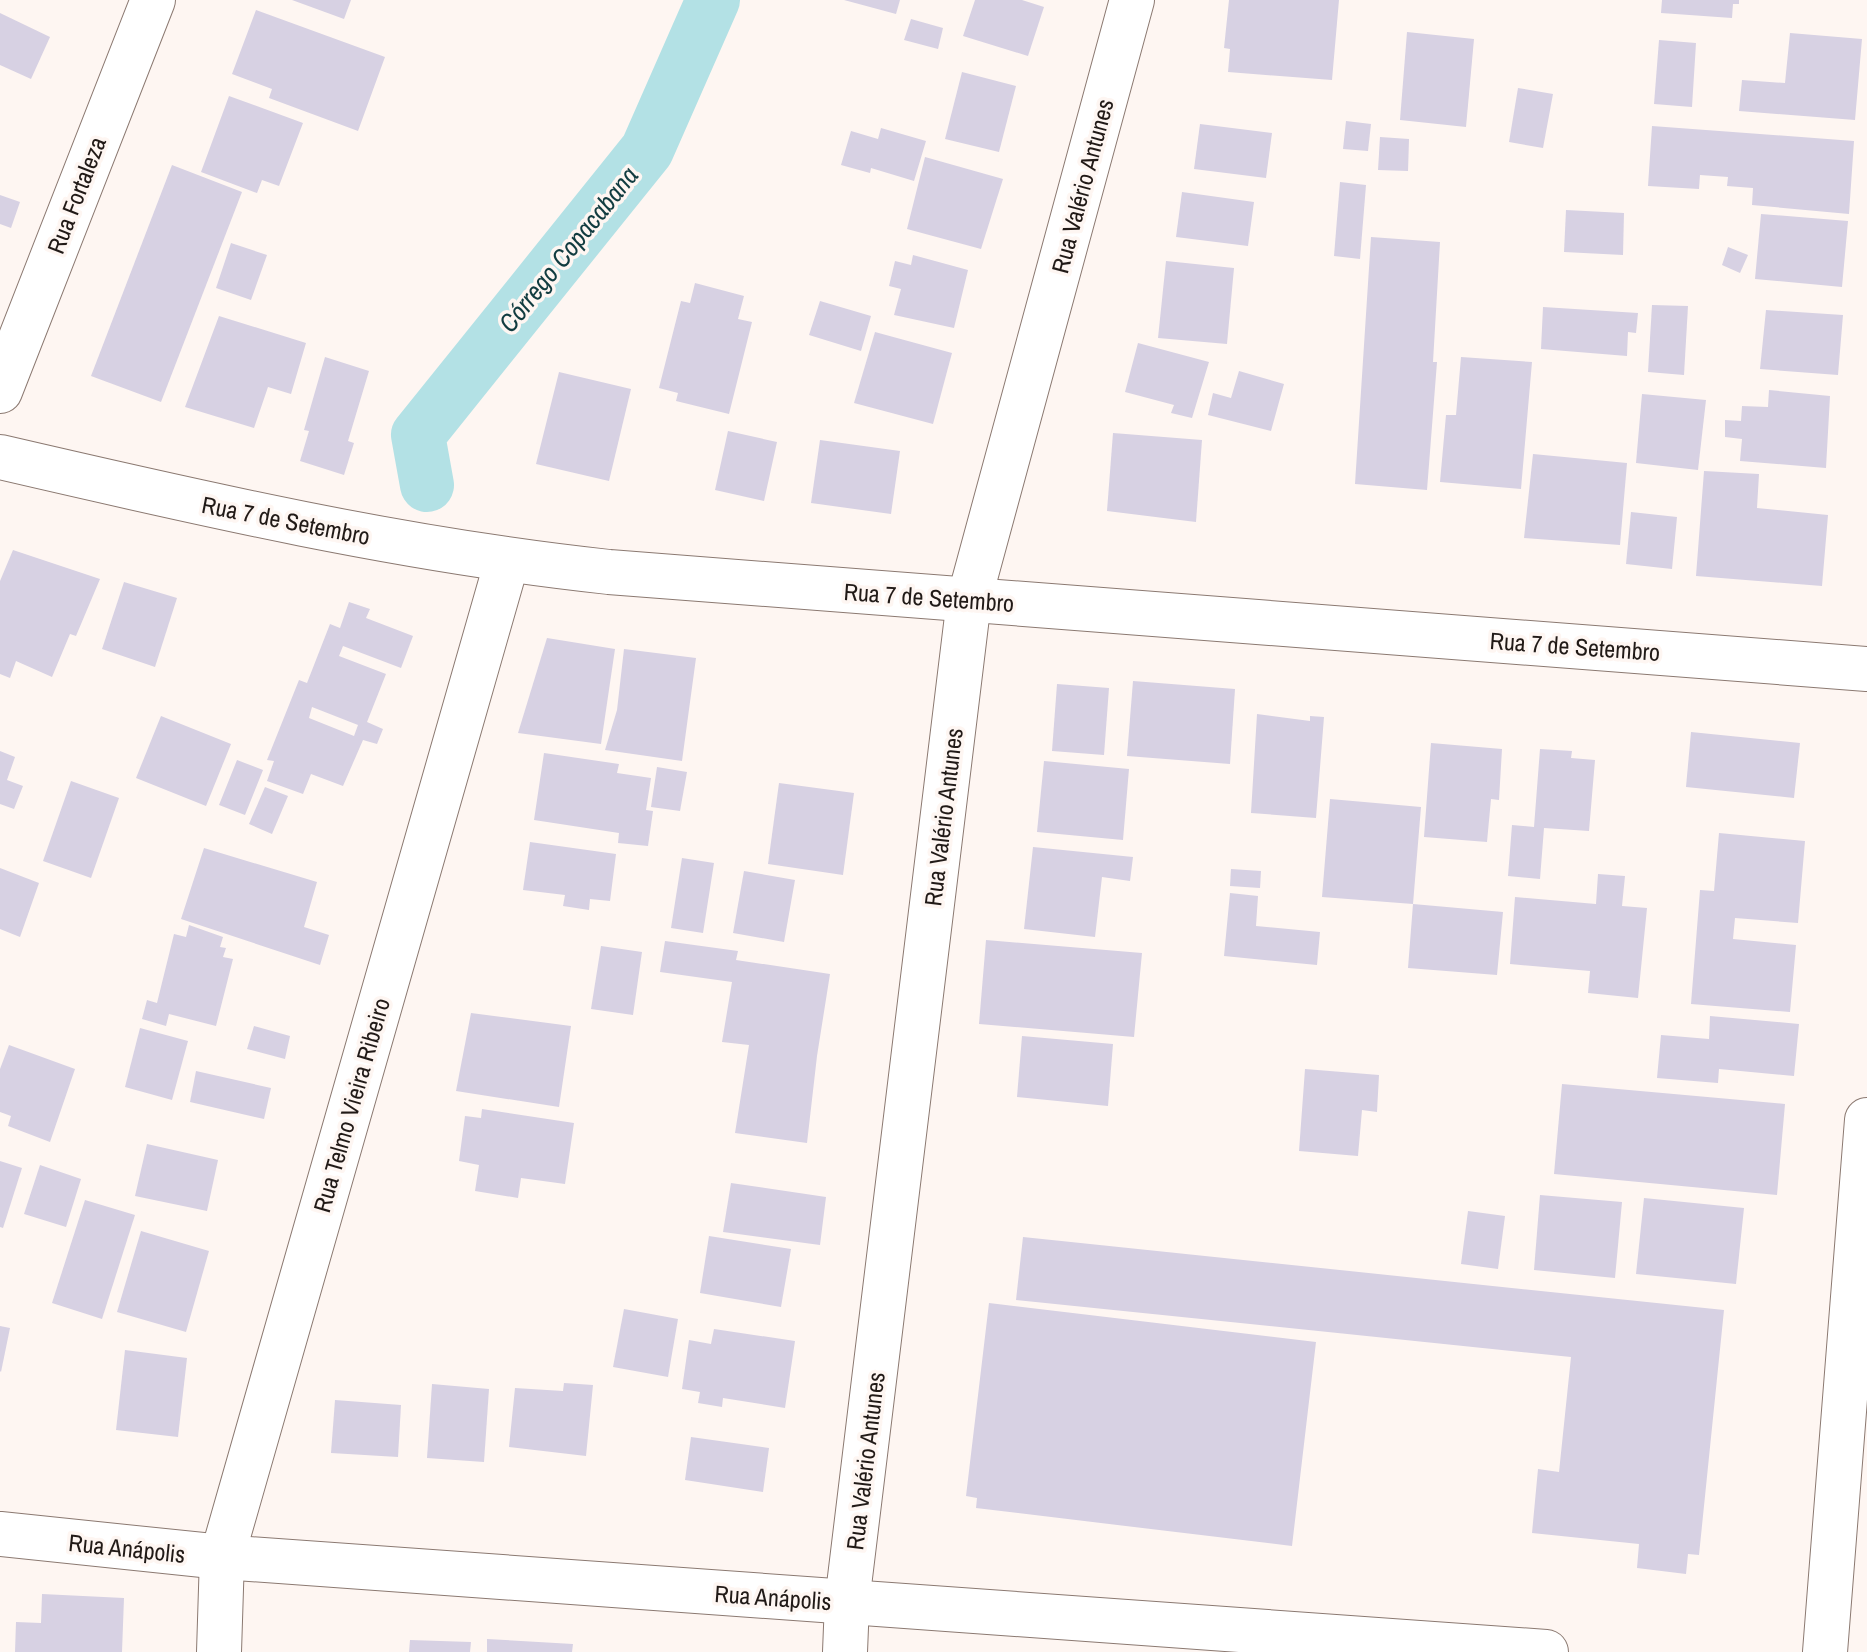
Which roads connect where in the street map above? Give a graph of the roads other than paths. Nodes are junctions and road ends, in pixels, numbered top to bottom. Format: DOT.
graph roads {
  1 [pos="153,0"];
  2 [pos="1132,0"];
  3 [pos="0,391"];
  4 [pos="0,457"];
  5 [pos="507,561"];
  6 [pos="969,600"];
  7 [pos="1867,669"];
  8 [pos="1867,1120"];
  9 [pos="0,1534"];
  10 [pos="222,1557"];
  11 [pos="847,1602"];
  12 [pos="219,1652"];
  13 [pos="845,1652"];
  14 [pos="1546,1652"];
  15 [pos="1825,1652"];
  1 -- 3 [label="street, Rua Fortaleza"];
  2 -- 6 [label="street, Rua Valério Antunes"];
  4 -- 5 [label="street, Rua 7 de Setembro"];
  5 -- 6 [label="street, Rua 7 de Setembro"];
  5 -- 10 [label="street, Rua Telmo Vieira Ribeiro"];
  6 -- 7 [label="street, Rua 7 de Setembro"];
  6 -- 11 [label="street, Rua Valério Antunes"];
  8 -- 15 [label="street"];
  9 -- 10 [label="street, Rua Anápolis"];
  10 -- 11 [label="street, Rua Anápolis"];
  10 -- 12 [label="street, Rua Telmo Vieira Ribeiro"];
  11 -- 13 [label="street, Rua Valério Antunes"];
  11 -- 14 [label="street, Rua Anápolis"];
}
